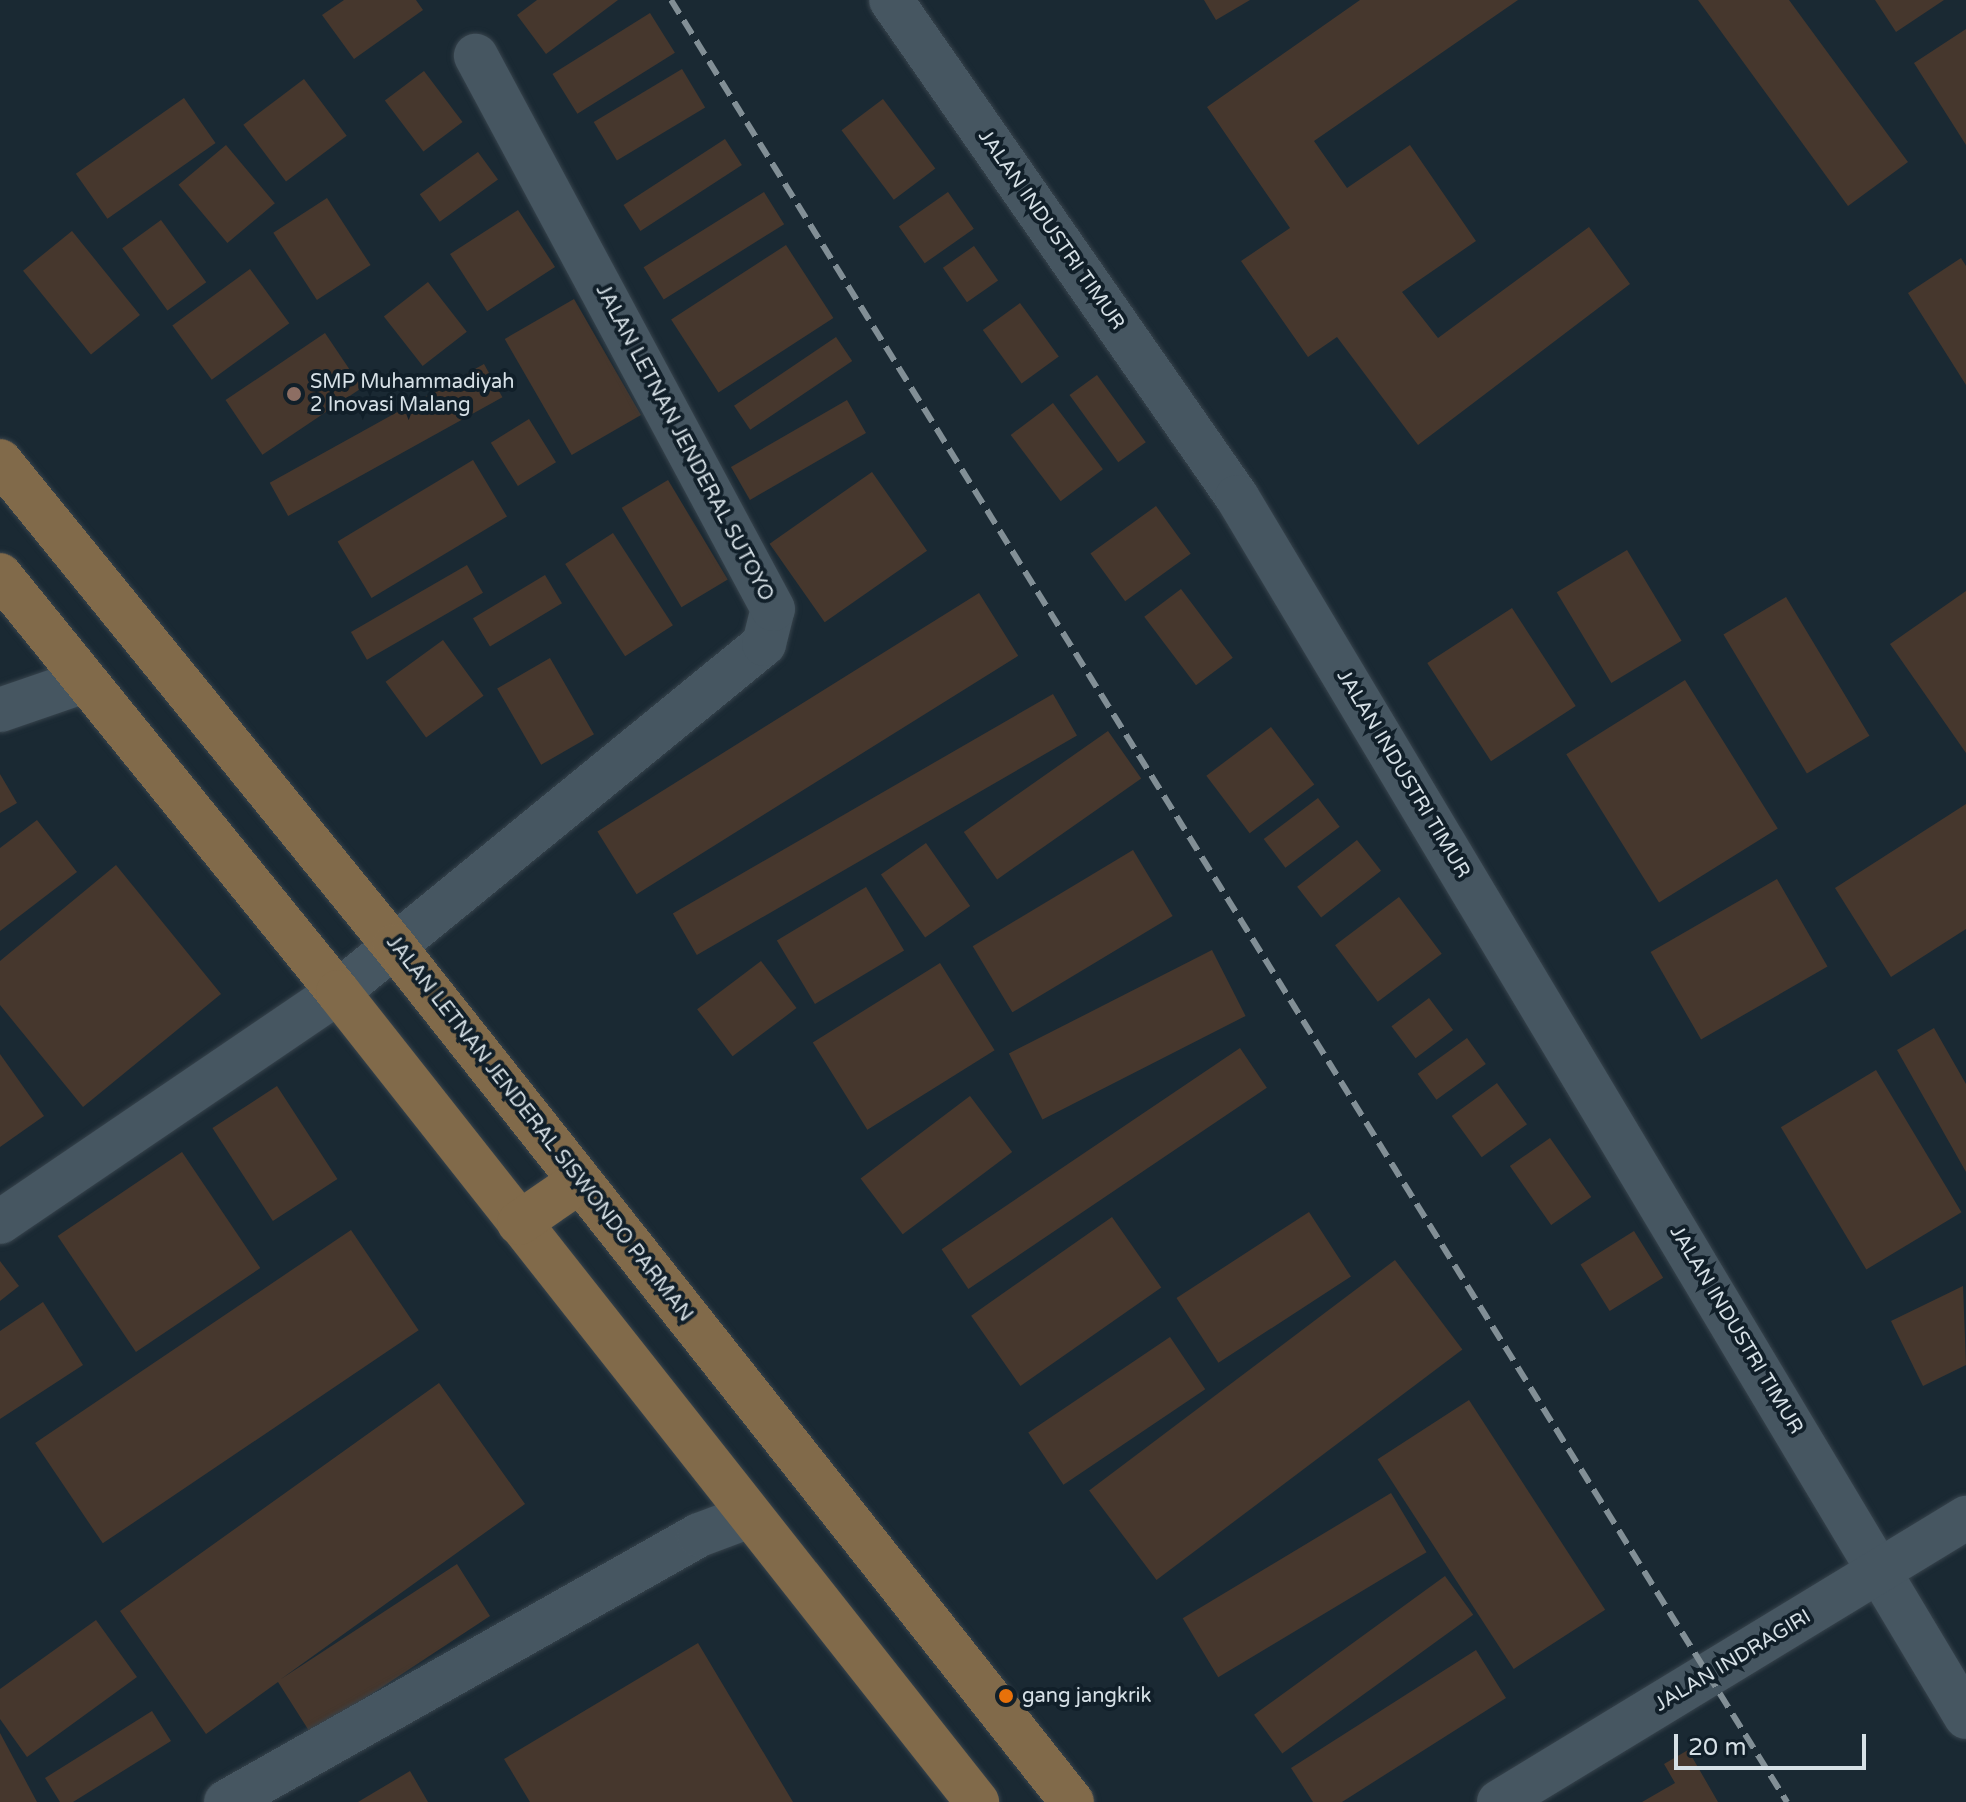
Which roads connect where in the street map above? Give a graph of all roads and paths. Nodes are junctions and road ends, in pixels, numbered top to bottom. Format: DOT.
graph roads {
  1 [pos="891,0"];
  2 [pos="476,56"];
  3 [pos="0,461"];
  4 [pos="0,575"];
  5 [pos="84,681"];
  6 [pos="0,710"];
  7 [pos="394,946"];
  8 [pos="338,992"];
  9 [pos="580,1181"];
  10 [pos="0,1222"];
  11 [pos="519,1223"];
  12 [pos="747,1517"];
  13 [pos="1966,1518"];
  14 [pos="1880,1571"];
  15 [pos="1966,1717"];
  16 [pos="226,1802"];
  17 [pos="977,1802"];
  18 [pos="1072,1802"];
  19 [pos="1499,1802"];
  1 -- 14 [label="street, JALAN INDUSTRI TIMUR"];
  2 -- 7 [label="street, JALAN LETNAN JENDERAL SUTOYO"];
  3 -- 7 [label="main road, JALAN LETNAN JENDERAL SISWONDO PARMAN"];
  4 -- 5 [label="main road"];
  5 -- 6 [label="street"];
  5 -- 8 [label="main road"];
  7 -- 8 [label="street, JALAN LETNAN JENDERAL SUTOYO"];
  7 -- 9 [label="main road, JALAN LETNAN JENDERAL SISWONDO PARMAN"];
  8 -- 10 [label="street, JALAN LETNAN JENDERAL SUTOYO"];
  8 -- 11 [label="main road"];
  9 -- 11 [label="main road"];
  9 -- 18 [label="main road, JALAN LETNAN JENDERAL SISWONDO PARMAN"];
  11 -- 12 [label="main road"];
  12 -- 16 [label="street"];
  12 -- 17 [label="main road"];
  13 -- 14 [label="street, JALAN INDRAGIRI"];
  14 -- 15 [label="street, JALAN INDUSTRI TIMUR"];
  14 -- 19 [label="street, JALAN INDRAGIRI"];
}
